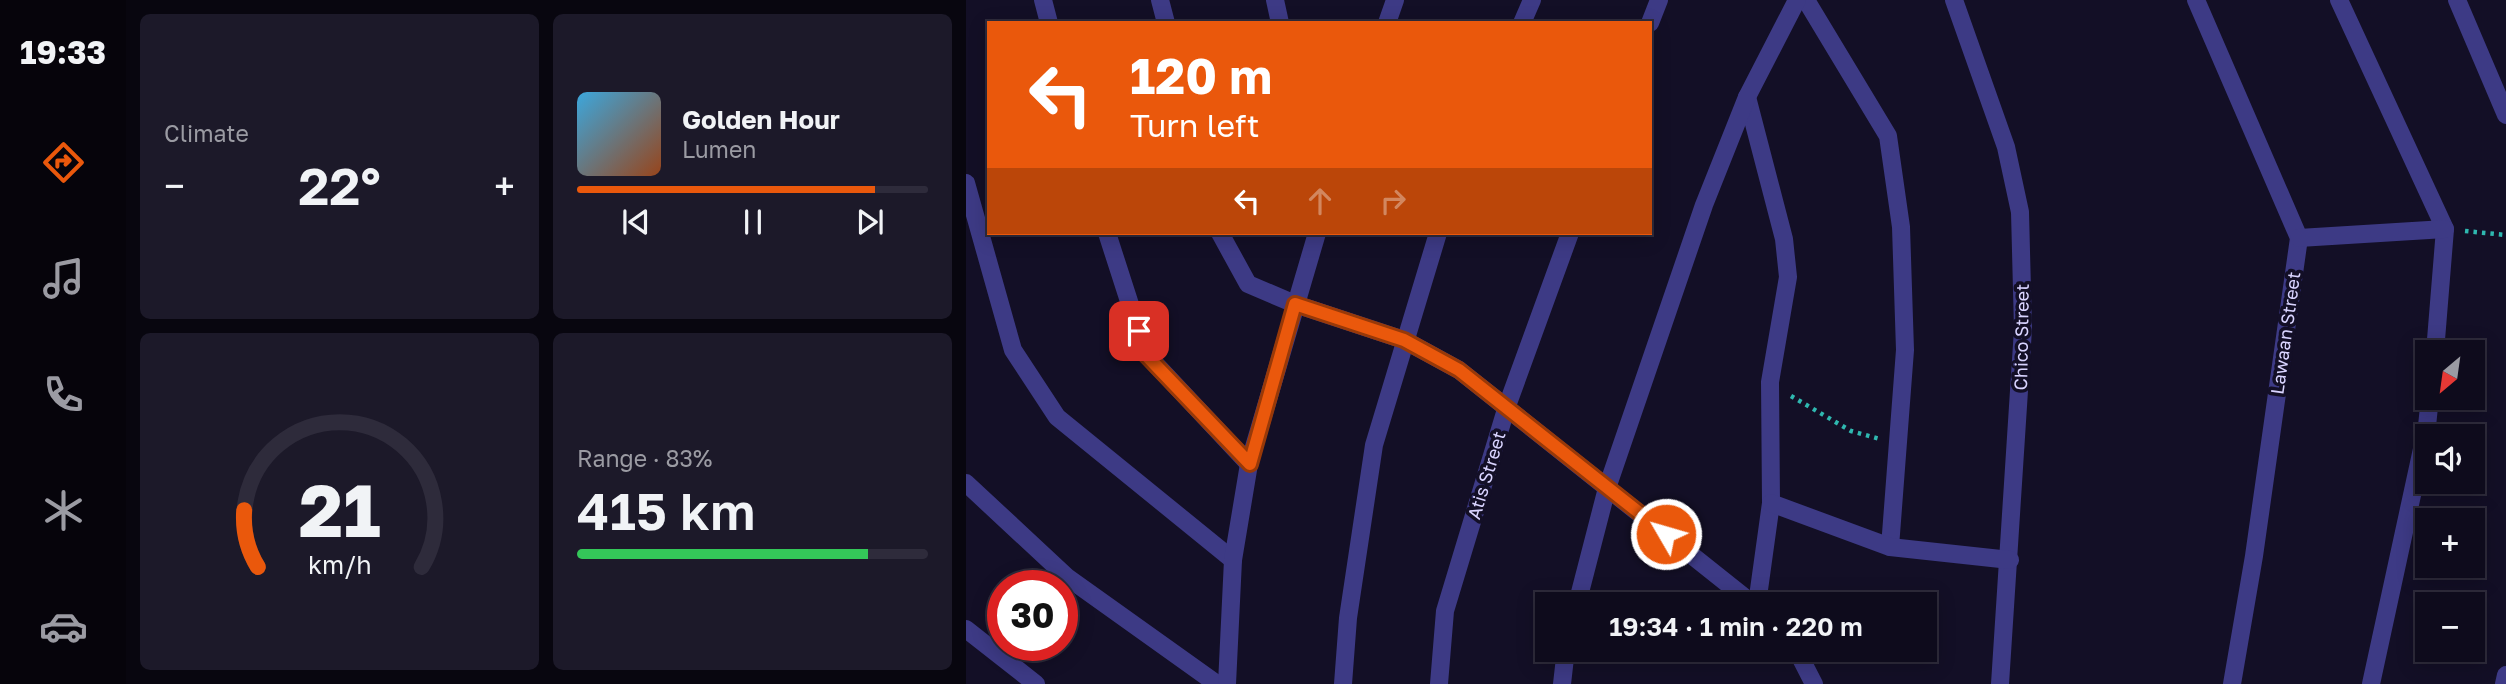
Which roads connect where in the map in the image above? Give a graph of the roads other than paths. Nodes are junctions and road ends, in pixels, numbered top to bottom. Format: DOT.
graph roads {
  1 [pos="1043,0"];
  2 [pos="1160,0"];
  3 [pos="1275,0"];
  4 [pos="1395,0"];
  5 [pos="1532,0"];
  6 [pos="1659,0"];
  7 [pos="1797,0"];
  8 [pos="1806,0"];
  9 [pos="1954,0"];
  10 [pos="2196,0"];
  11 [pos="2339,0"];
  12 [pos="2457,0"];
  13 [pos="1048,21"];
  14 [pos="1165,21"];
  15 [pos="1280,21"];
  16 [pos="1388,21"];
  17 [pos="1523,21"];
  18 [pos="1651,21"];
  19 [pos="1747,97"];
  20 [pos="2506,115"];
  21 [pos="966,183"];
  22 [pos="2445,229"];
  23 [pos="1108,235"];
  24 [pos="1221,235"];
  25 [pos="1316,235"];
  26 [pos="1437,235"];
  27 [pos="1569,235"];
  28 [pos="2300,238"];
  29 [pos="1295,304"];
  30 [pos="1404,340"];
  31 [pos="2436,340"];
  32 [pos="1507,406"];
  33 [pos="2429,410"];
  34 [pos="1250,464"];
  35 [pos="966,483"];
  36 [pos="1607,488"];
  37 [pos="1771,503"];
  38 [pos="1890,547"];
  39 [pos="1233,560"];
  40 [pos="2010,560"];
  41 [pos="1580,592"];
  42 [pos="1740,592"];
  43 [pos="1757,592"];
  44 [pos="966,629"];
  45 [pos="1565,662"];
  46 [pos="1803,662"];
  47 [pos="2506,675"];
  48 [pos="1036,684"];
  49 [pos="1217,684"];
  50 [pos="1227,684"];
  51 [pos="1343,684"];
  52 [pos="1439,684"];
  53 [pos="1562,684"];
  54 [pos="1814,684"];
  55 [pos="2000,684"];
  56 [pos="2232,684"];
  57 [pos="2371,684"];
  58 [pos="2504,684"];
  1 -- 13 [label="street"];
  2 -- 14 [label="street"];
  3 -- 15 [label="street"];
  4 -- 16 [label="street"];
  5 -- 17 [label="street"];
  6 -- 18 [label="street"];
  7 -- 19 [label="street"];
  8 -- 38 [label="street"];
  9 -- 40 [label="street, Chico Street"];
  10 -- 28 [label="street"];
  11 -- 22 [label="street"];
  12 -- 20 [label="street"];
  19 -- 36 [label="street"];
  19 -- 37 [label="street"];
  21 -- 39 [label="street"];
  22 -- 28 [label="street"];
  22 -- 31 [label="street"];
  23 -- 34 [label="street"];
  24 -- 29 [label="street"];
  25 -- 29 [label="street"];
  26 -- 30 [label="street"];
  27 -- 32 [label="street, Atis Street"];
  28 -- 56 [label="street, Lawaan Street"];
  29 -- 30 [label="street"];
  29 -- 34 [label="street"];
  30 -- 32 [label="street"];
  30 -- 51 [label="street"];
  32 -- 36 [label="street"];
  32 -- 52 [label="street, Atis Street"];
  33 -- 57 [label="street"];
  34 -- 39 [label="street"];
  35 -- 49 [label="street"];
  36 -- 41 [label="street"];
  36 -- 42 [label="street"];
  37 -- 38 [label="street"];
  37 -- 43 [label="street"];
  38 -- 40 [label="street"];
  39 -- 50 [label="street"];
  40 -- 55 [label="street, Chico Street"];
  44 -- 48 [label="street"];
  45 -- 53 [label="street"];
  46 -- 54 [label="street"];
  47 -- 58 [label="street"];
}
